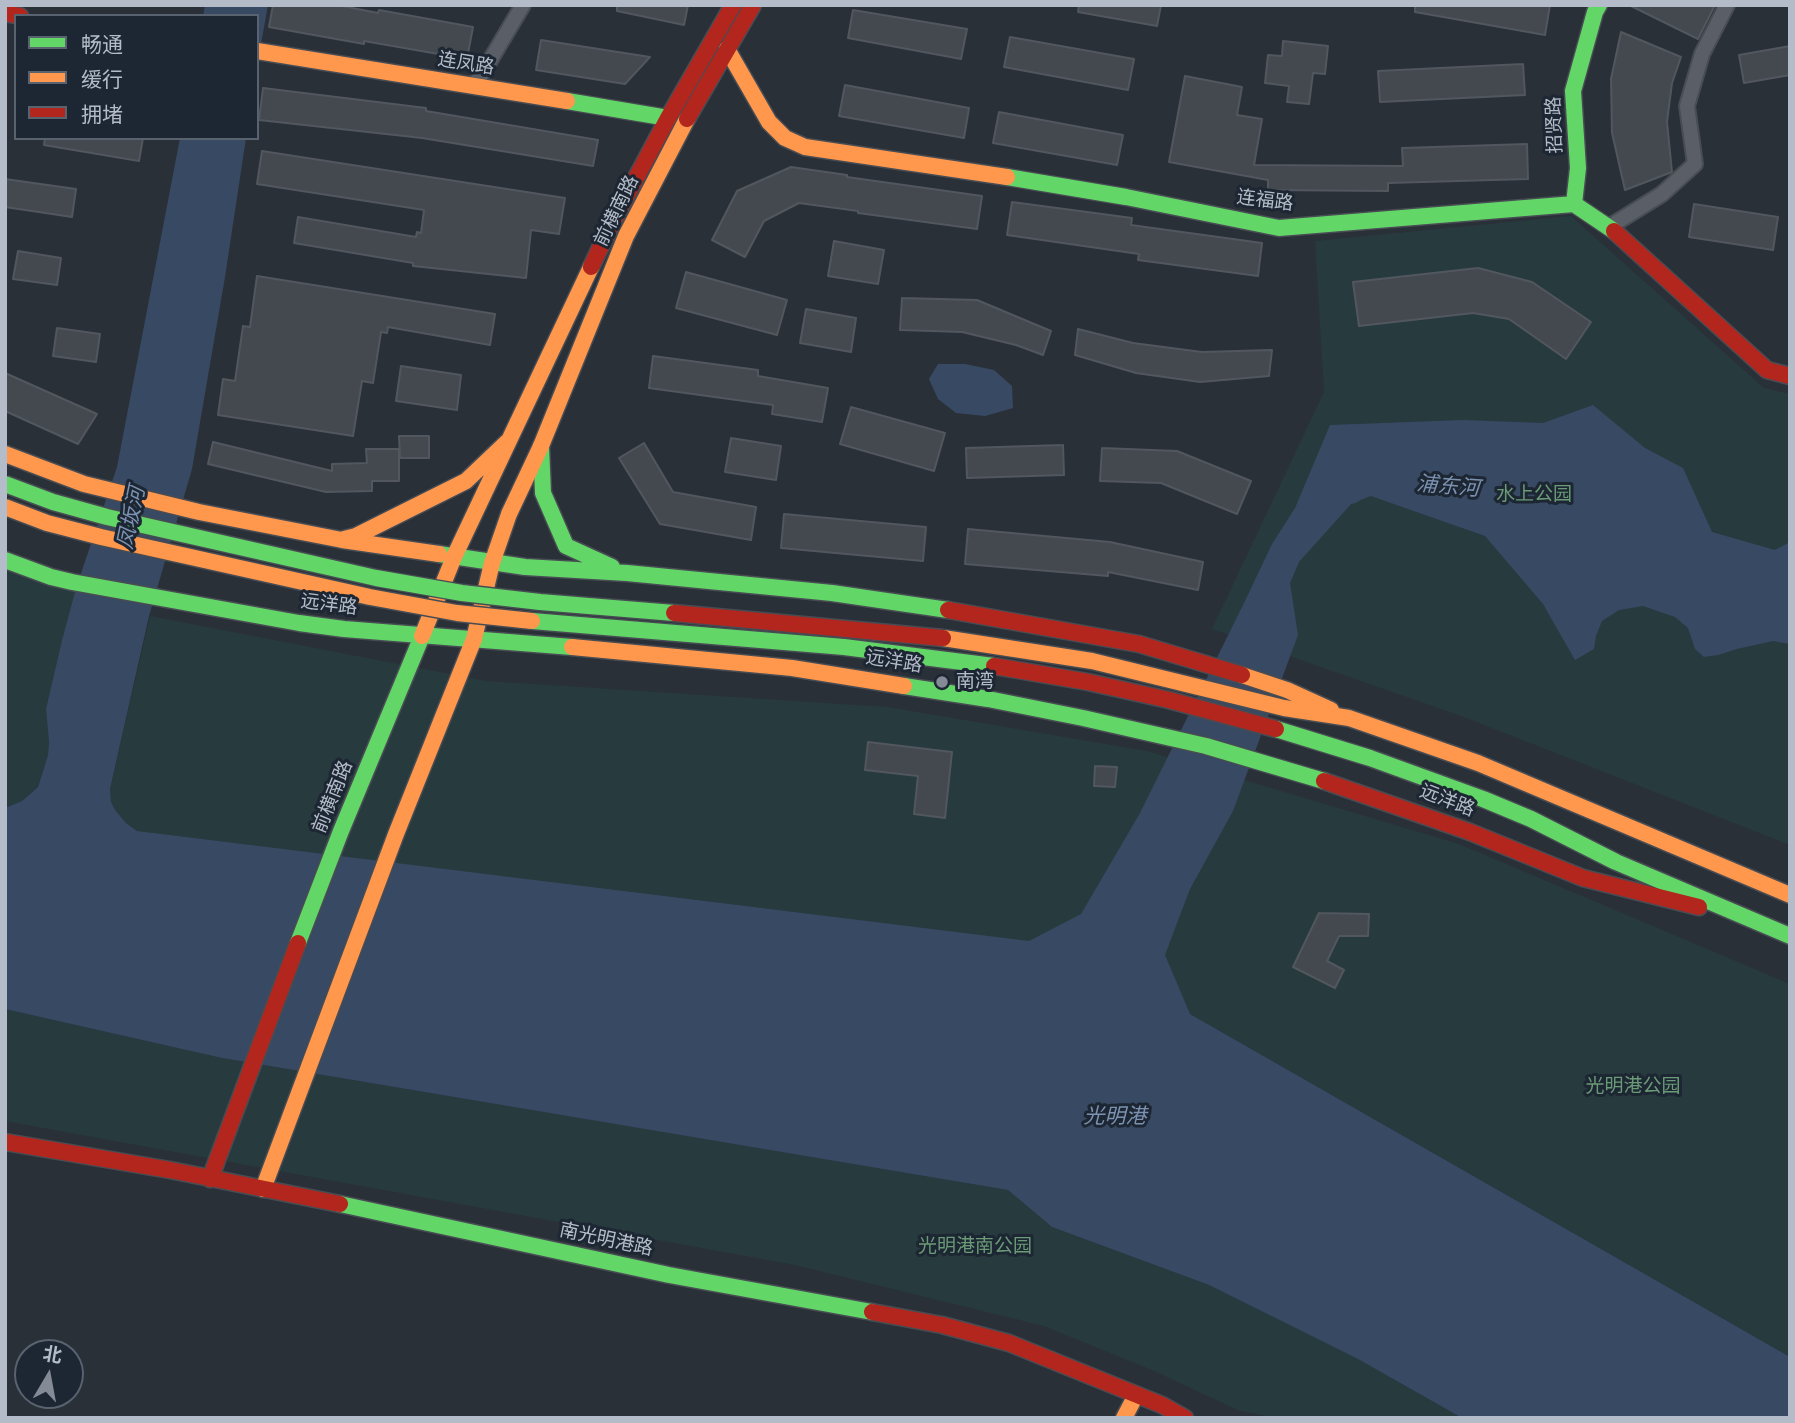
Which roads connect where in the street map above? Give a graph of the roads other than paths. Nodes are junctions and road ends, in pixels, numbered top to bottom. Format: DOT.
graph roads {
  1 [pos="523,5"];
  2 [pos="733,5"];
  3 [pos="753,5"];
  4 [pos="1599,5"];
  5 [pos="1727,5"];
  6 [pos="727,50"];
  7 [pos="259,51"];
  8 [pos="473,86"];
  9 [pos="668,118"];
  10 [pos="1574,204"];
  11 [pos="1609,227"];
  12 [pos="1790,376"];
  13 [pos="511,438"];
  14 [pos="541,446"];
  15 [pos="5,454"];
  16 [pos="5,484"];
  17 [pos="5,507"];
  18 [pos="342,540"];
  19 [pos="454,557"];
  20 [pos="5,560"];
  21 [pos="492,562"];
  22 [pos="627,573"];
  23 [pos="422,636"];
  24 [pos="474,639"];
  25 [pos="1349,718"];
  26 [pos="1790,895"];
  27 [pos="1752,920"];
  28 [pos="1790,936"];
  29 [pos="5,1142"];
  30 [pos="210,1179"];
  31 [pos="263,1189"];
  32 [pos="1136,1395"];
  33 [pos="1124,1418"];
  34 [pos="1185,1418"];
  1 -- 8 [label="street"];
  2 -- 9 [label="main road, 前横南路"];
  3 -- 6 [label="main road, 前横南路"];
  4 -- 10 [label="main road, 招贤路"];
  5 -- 11 [label="street"];
  6 -- 10 [label="main road, 连福路"];
  6 -- 14 [label="main road, 前横南路"];
  7 -- 8 [label="main road, 连凤路"];
  8 -- 9 [label="main road, 连凤路"];
  9 -- 13 [label="main road, 前横南路"];
  10 -- 11 [label="main road"];
  11 -- 12 [label="main road"];
  13 -- 18 [label="main road, 前横南路"];
  13 -- 19 [label="main road, 前横南路"];
  14 -- 21 [label="main road, 前横南路"];
  14 -- 22 [label="main road, 前横南路"];
  15 -- 18 [label="main road"];
  16 -- 25 [label="main road, bridge"];
  17 -- 27 [label="main road, 远洋路, bridge"];
  18 -- 19 [label="main road"];
  19 -- 21 [label="main road"];
  19 -- 23 [label="main road, 前横南路"];
  20 -- 23 [label="main road, 远洋路"];
  21 -- 22 [label="main road"];
  21 -- 24 [label="main road, 前横南路"];
  22 -- 25 [label="main road"];
  23 -- 24 [label="main road, 远洋路"];
  23 -- 30 [label="main road, 前横南路"];
  24 -- 27 [label="main road, 远洋路"];
  24 -- 31 [label="main road, 前横南路"];
  25 -- 26 [label="main road"];
  27 -- 28 [label="main road, 远洋路"];
  29 -- 30 [label="main road, 南光明港路"];
  30 -- 31 [label="main road, 南光明港路"];
  31 -- 32 [label="main road, 南光明港路"];
  32 -- 33 [label="main road"];
  32 -- 34 [label="main road, 南光明港路"];
}
